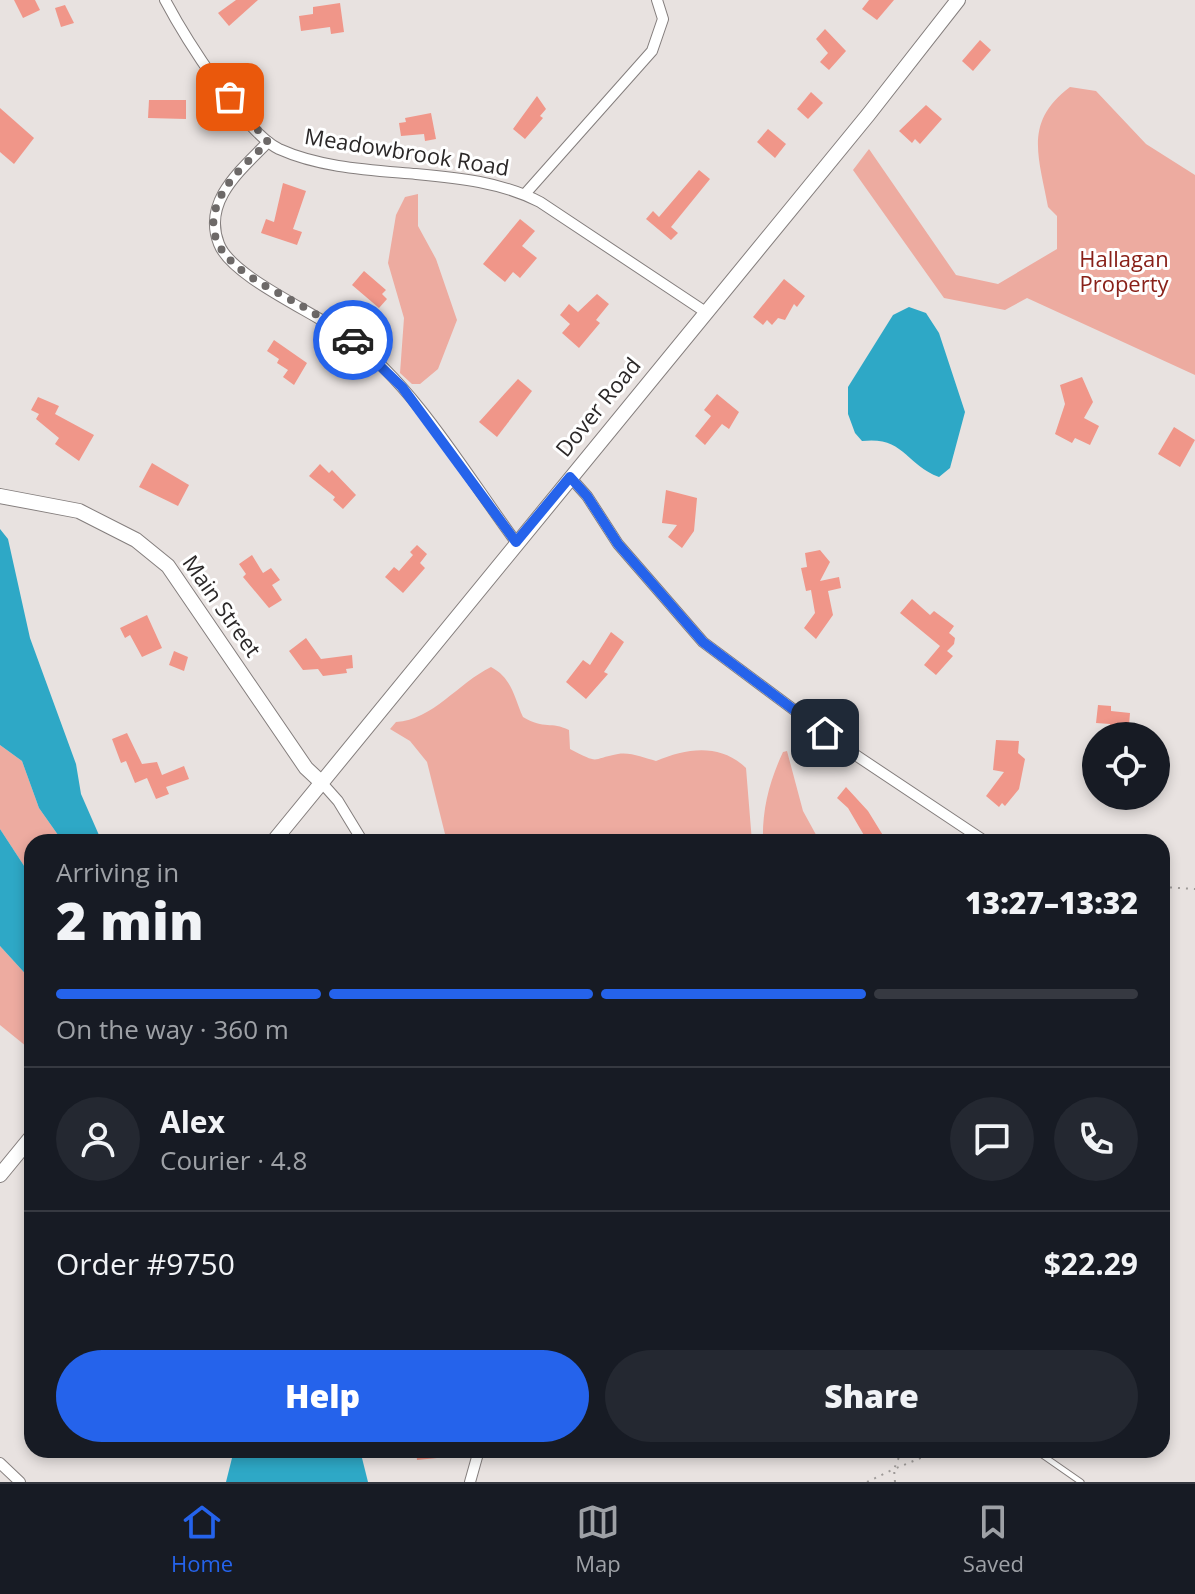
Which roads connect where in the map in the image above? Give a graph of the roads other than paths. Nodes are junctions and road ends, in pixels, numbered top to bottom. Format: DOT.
graph roads {
  1 [pos="165,0"];
  2 [pos="657,0"];
  3 [pos="958,0"];
  4 [pos="268,142"];
  5 [pos="525,194"];
  6 [pos="704,311"];
  7 [pos="570,477"];
  8 [pos="0,496"];
  9 [pos="516,542"];
  10 [pos="322,783"];
  11 [pos="280,834"];
  12 [pos="358,834"];
  13 [pos="974,834"];
  14 [pos="24,1146"];
  15 [pos="0,1175"];
  16 [pos="477,1458"];
  17 [pos="1046,1458"];
  18 [pos="0,1463"];
  19 [pos="20,1482"];
  20 [pos="470,1482"];
  21 [pos="1081,1482"];
  1 -- 4 [label="street, Meadowbrook Road"];
  2 -- 5 [label="street, Meadowbrook Road"];
  3 -- 6 [label="street, Dover Road"];
  4 -- 5 [label="street, Meadowbrook Road"];
  4 -- 9 [label="street"];
  5 -- 6 [label="street, Meadowbrook Road"];
  6 -- 7 [label="street, Dover Road"];
  7 -- 9 [label="street, Dover Road"];
  7 -- 13 [label="street"];
  8 -- 10 [label="street, Main Street"];
  9 -- 10 [label="street, Dover Road"];
  10 -- 11 [label="street, Dover Road"];
  10 -- 12 [label="street"];
  14 -- 15 [label="street"];
  16 -- 20 [label="street"];
  17 -- 21 [label="lane"];
  18 -- 19 [label="street"];
}
